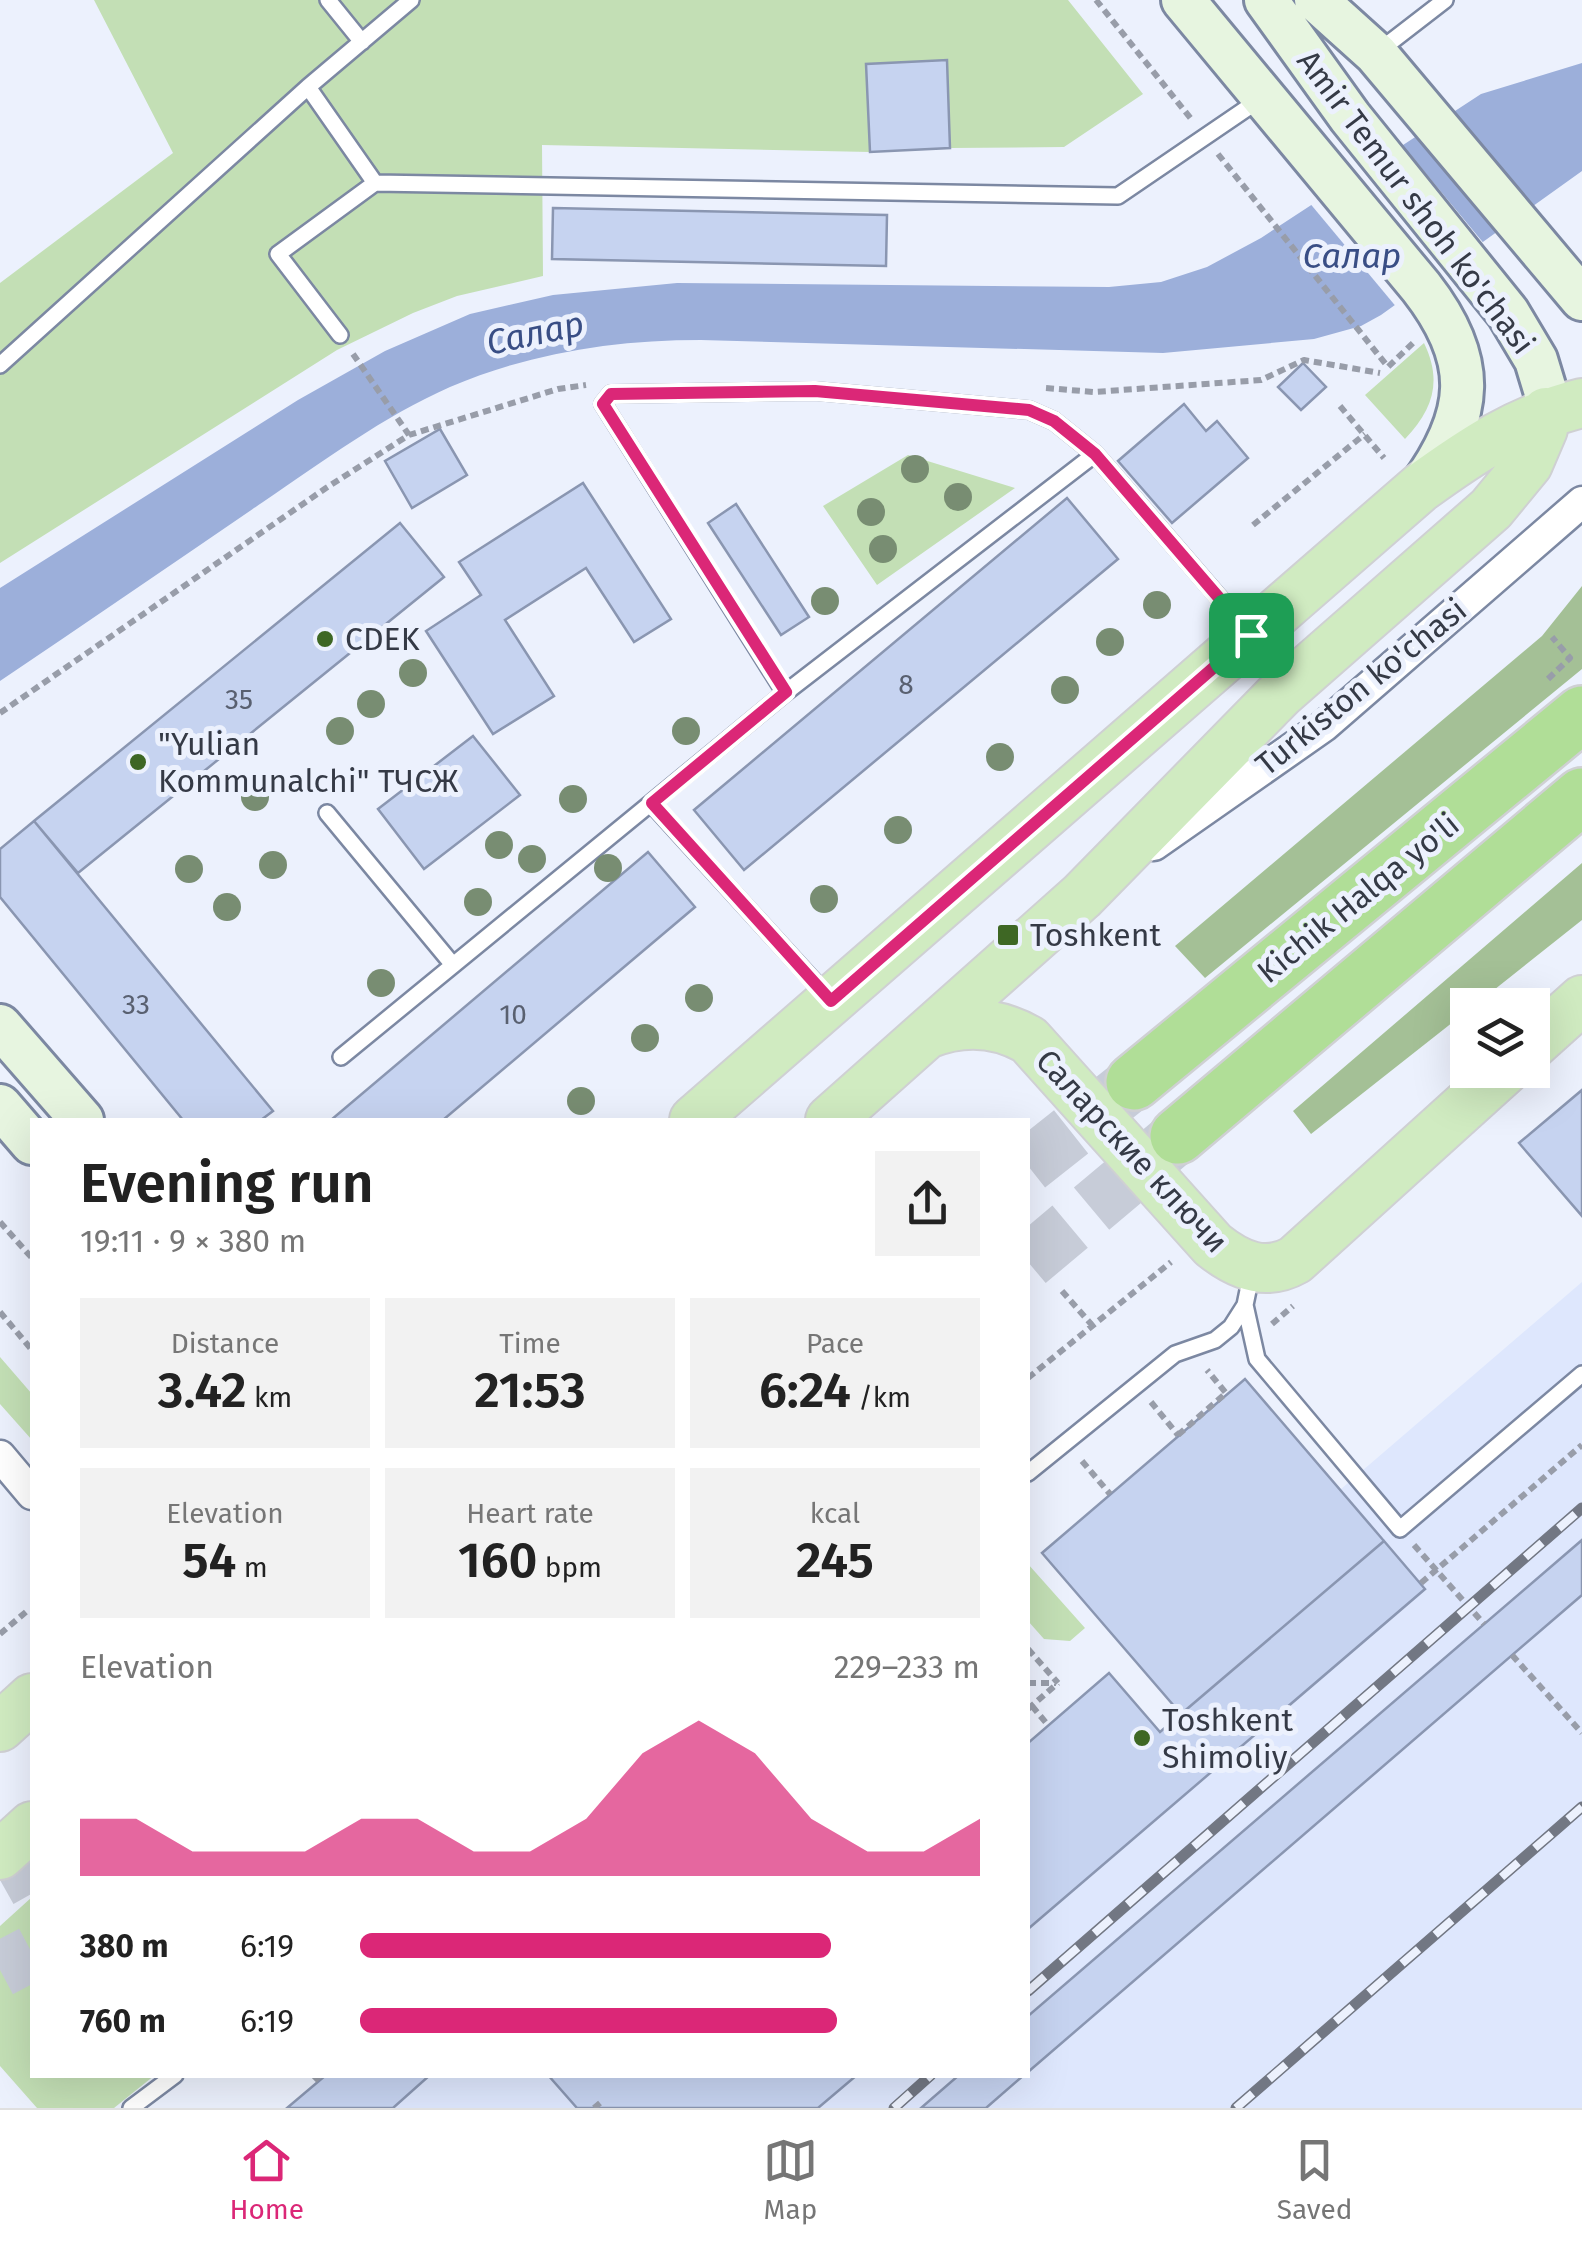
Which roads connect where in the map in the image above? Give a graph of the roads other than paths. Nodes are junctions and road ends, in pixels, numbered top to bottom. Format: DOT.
graph roads {
  1 [pos="328,0"];
  2 [pos="411,0"];
  3 [pos="1183,0"];
  4 [pos="1266,0"];
  5 [pos="1316,0"];
  6 [pos="1446,0"];
  7 [pos="362,42"];
  8 [pos="1387,66"];
  9 [pos="308,87"];
  10 [pos="1264,97"];
  11 [pos="376,183"];
  12 [pos="1582,299"];
  13 [pos="340,335"];
  14 [pos="0,365"];
  15 [pos="1564,407"];
  16 [pos="1095,454"];
  17 [pos="1402,473"];
  18 [pos="1582,502"];
  19 [pos="1251,635"];
  20 [pos="786,692"];
  21 [pos="1564,697"];
  22 [pos="1582,796"];
  23 [pos="652,803"];
  24 [pos="328,813"];
  25 [pos="1082,896"];
  26 [pos="453,965"];
  27 [pos="1582,1000"];
  28 [pos="831,1001"];
  29 [pos="0,1026"];
  30 [pos="1550,1029"];
  31 [pos="927,1034"];
  32 [pos="341,1057"];
  33 [pos="1134,1082"];
  34 [pos="1485,1088"];
  35 [pos="0,1106"];
  36 [pos="80,1118"];
  37 [pos="696,1118"];
  38 [pos="832,1118"];
  39 [pos="1178,1136"];
  40 [pos="30,1141"];
  41 [pos="1249,1286"];
  42 [pos="1582,1374"];
  43 [pos="0,1456"];
  44 [pos="1030,1471"];
  45 [pos="30,1492"];
  46 [pos="30,1700"];
  47 [pos="0,1726"];
  48 [pos="30,1828"];
  49 [pos="0,1855"];
  50 [pos="171,2078"];
  51 [pos="131,2108"];
  1 -- 7 [label="lane"];
  2 -- 7 [label="lane"];
  3 -- 10 [label="main road, Amir Temur shoh ko'chasi"];
  4 -- 15 [label="main road, Amir Temur shoh ko'chasi"];
  5 -- 8 [label="main road, Amir Temur shoh ko'chasi"];
  6 -- 8 [label="lane"];
  7 -- 9 [label="lane"];
  8 -- 12 [label="main road, Amir Temur shoh ko'chasi"];
  9 -- 11 [label="lane"];
  9 -- 14 [label="lane"];
  10 -- 11 [label="lane"];
  10 -- 17 [label="main road, Amir Temur shoh ko'chasi"];
  11 -- 13 [label="lane"];
  15 -- 17 [label="main road"];
  15 -- 25 [label="main road, Turkiston ko'chasi"];
  16 -- 19 [label="lane"];
  16 -- 20 [label="lane"];
  16 -- 20 [label="lane"];
  17 -- 19 [label="main road"];
  18 -- 25 [label="street, Turkiston ko'chasi"];
  19 -- 28 [label="main road"];
  20 -- 23 [label="lane"];
  21 -- 33 [label="highway, Kichik Halqa yo'li"];
  22 -- 39 [label="highway, Kichik Halqa yo'li"];
  23 -- 26 [label="lane"];
  23 -- 28 [label="lane"];
  24 -- 26 [label="lane"];
  25 -- 31 [label="main road, Turkiston ko'chasi"];
  26 -- 32 [label="lane"];
  27 -- 30 [label="main road"];
  28 -- 37 [label="main road"];
  29 -- 36 [label="main road"];
  31 -- 38 [label="main road, Turkiston ko'chasi"];
  31 -- 41 [label="main road, Саларские ключи"];
  34 -- 41 [label="main road, Саларские ключи"];
  35 -- 40 [label="main road"];
  41 -- 42 [label="lane"];
  41 -- 44 [label="lane"];
  43 -- 45 [label="street"];
  46 -- 47 [label="main road"];
  48 -- 49 [label="main road"];
  50 -- 51 [label="lane"];
}
